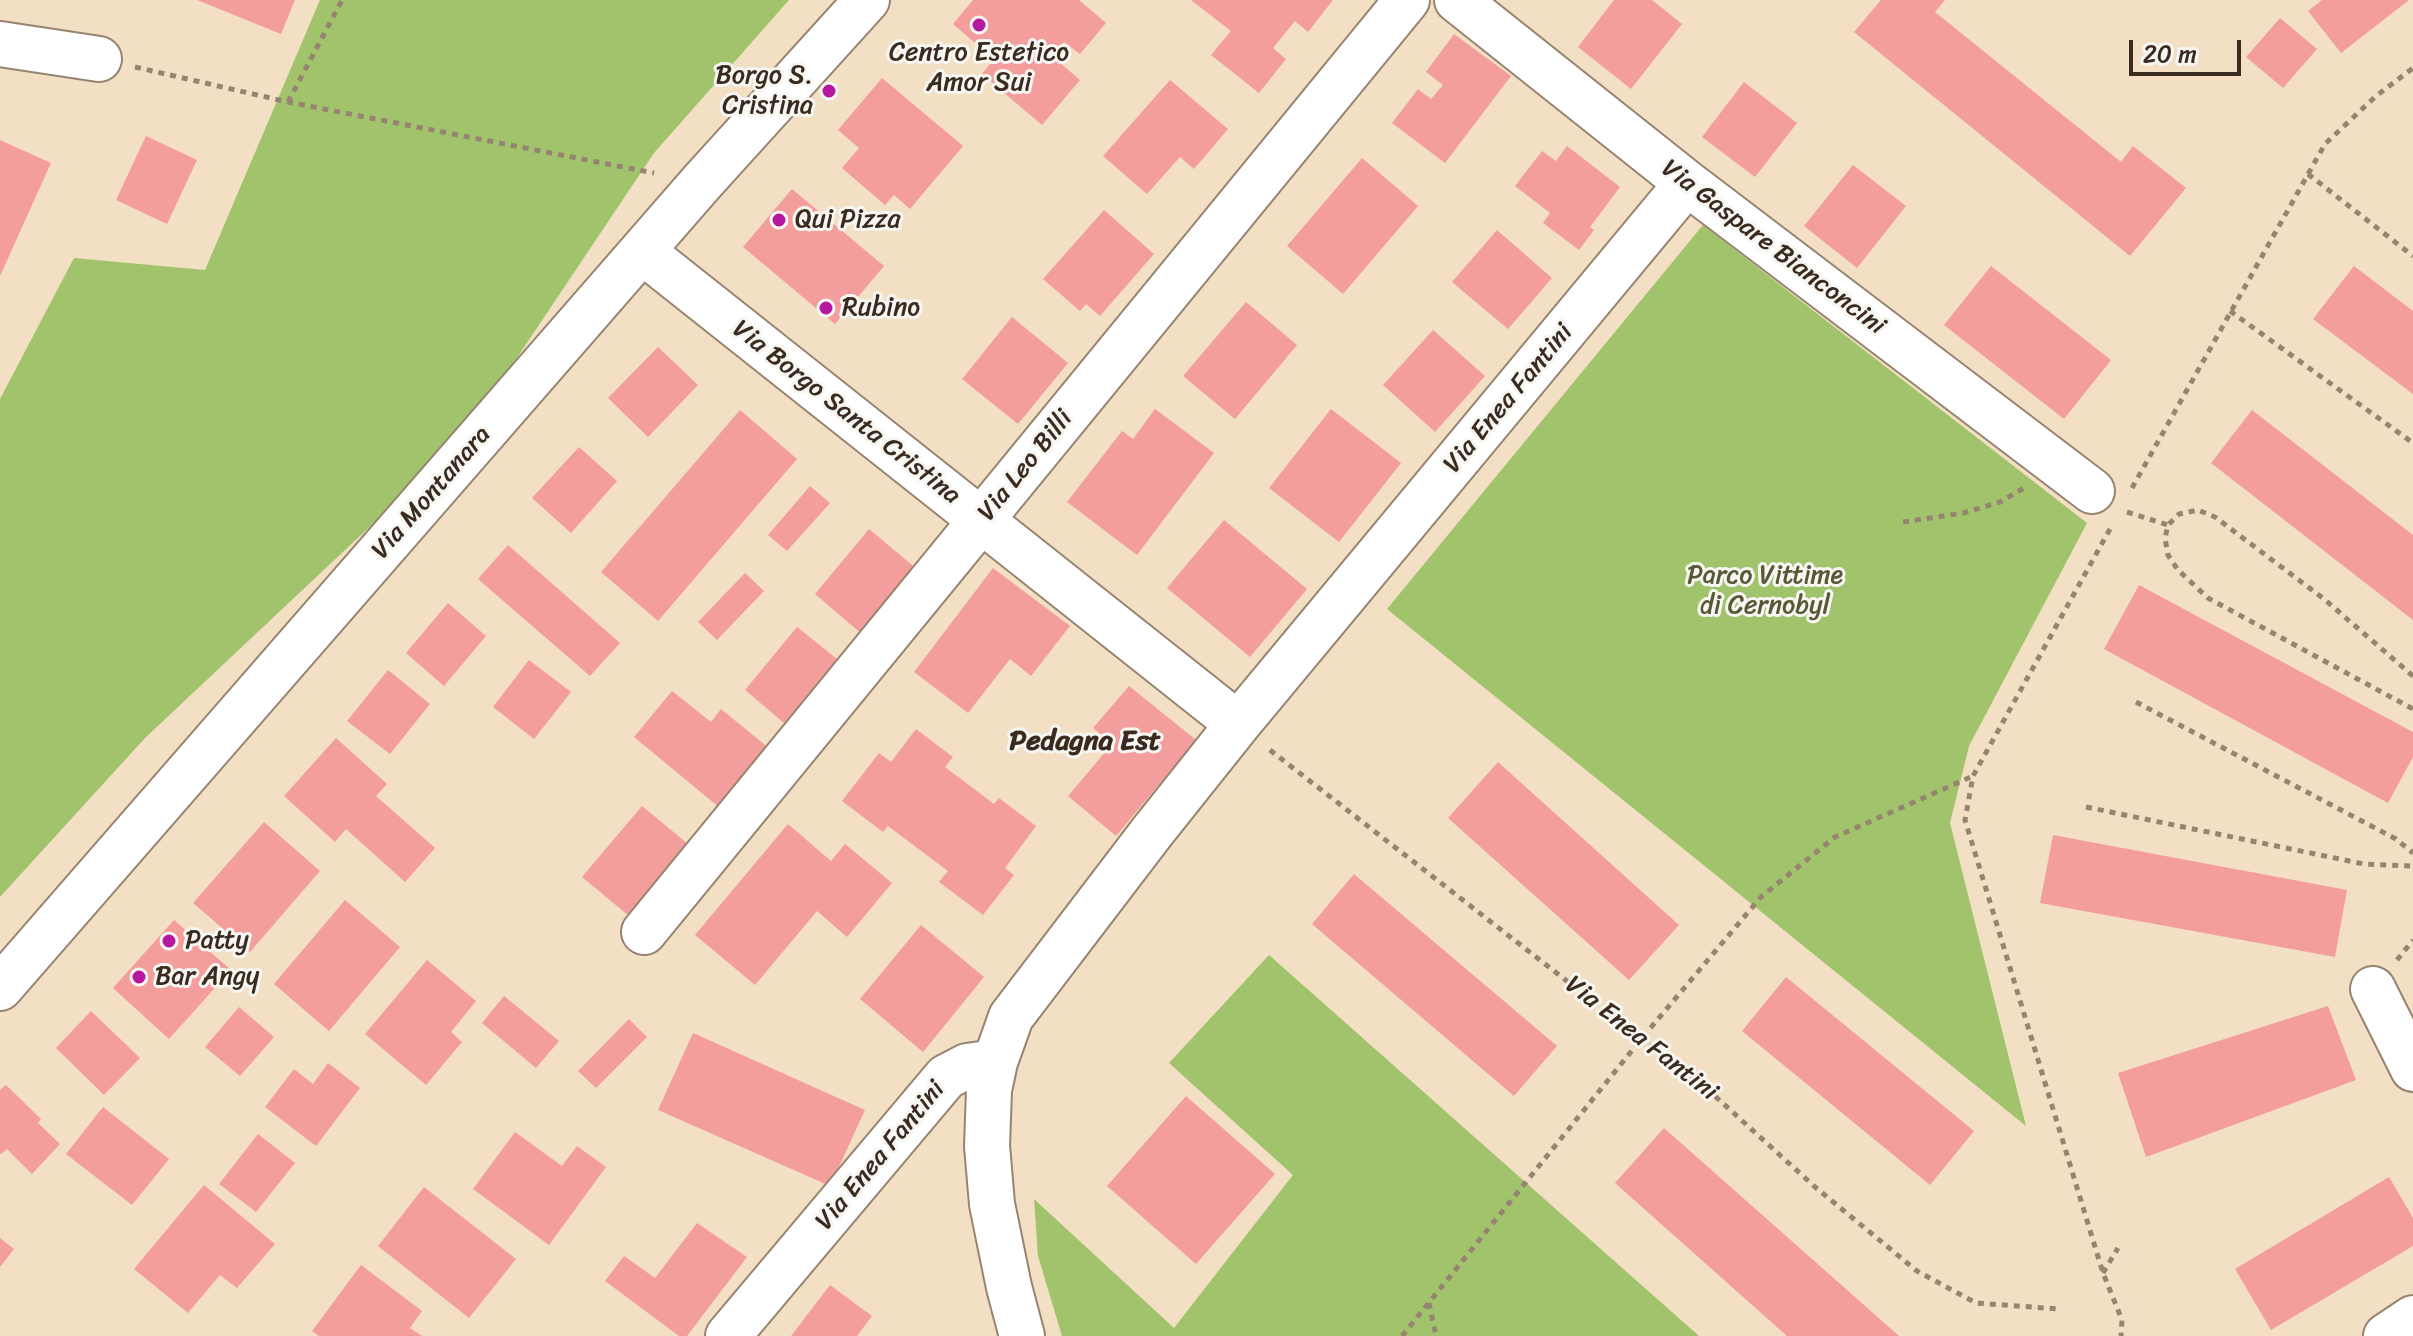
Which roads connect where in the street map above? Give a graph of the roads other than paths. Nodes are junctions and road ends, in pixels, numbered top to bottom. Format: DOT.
graph roads {
  1 [pos="867,0"];
  2 [pos="1407,0"];
  3 [pos="1457,0"];
  4 [pos="0,44"];
  5 [pos="99,59"];
  6 [pos="1687,183"];
  7 [pos="643,252"];
  8 [pos="2113,506"];
  9 [pos="981,520"];
  10 [pos="1238,724"];
  11 [pos="644,932"];
  12 [pos="0,988"];
  13 [pos="2373,989"];
  14 [pos="995,1062"];
  15 [pos="2413,1069"];
  16 [pos="2413,1318"];
  17 [pos="728,1336"];
  18 [pos="1022,1336"];
  19 [pos="2386,1336"];
  1 -- 7 [label="street, Via Montanara"];
  2 -- 9 [label="street, Via Leo Billi"];
  3 -- 6 [label="street, Via Gaspare Bianconcini"];
  4 -- 5 [label="street"];
  6 -- 8 [label="street, Via Gaspare Bianconcini"];
  6 -- 10 [label="street, Via Enea Fantini"];
  7 -- 9 [label="street, Via Borgo Santa Cristina"];
  7 -- 12 [label="street, Via Montanara"];
  9 -- 10 [label="street, Via Borgo Santa Cristina"];
  9 -- 11 [label="street, Via Leo Billi"];
  10 -- 14 [label="street, Via Enea Fantini"];
  13 -- 15 [label="street"];
  14 -- 17 [label="street, Via Enea Fantini"];
  14 -- 18 [label="street"];
  16 -- 19 [label="street"];
}
